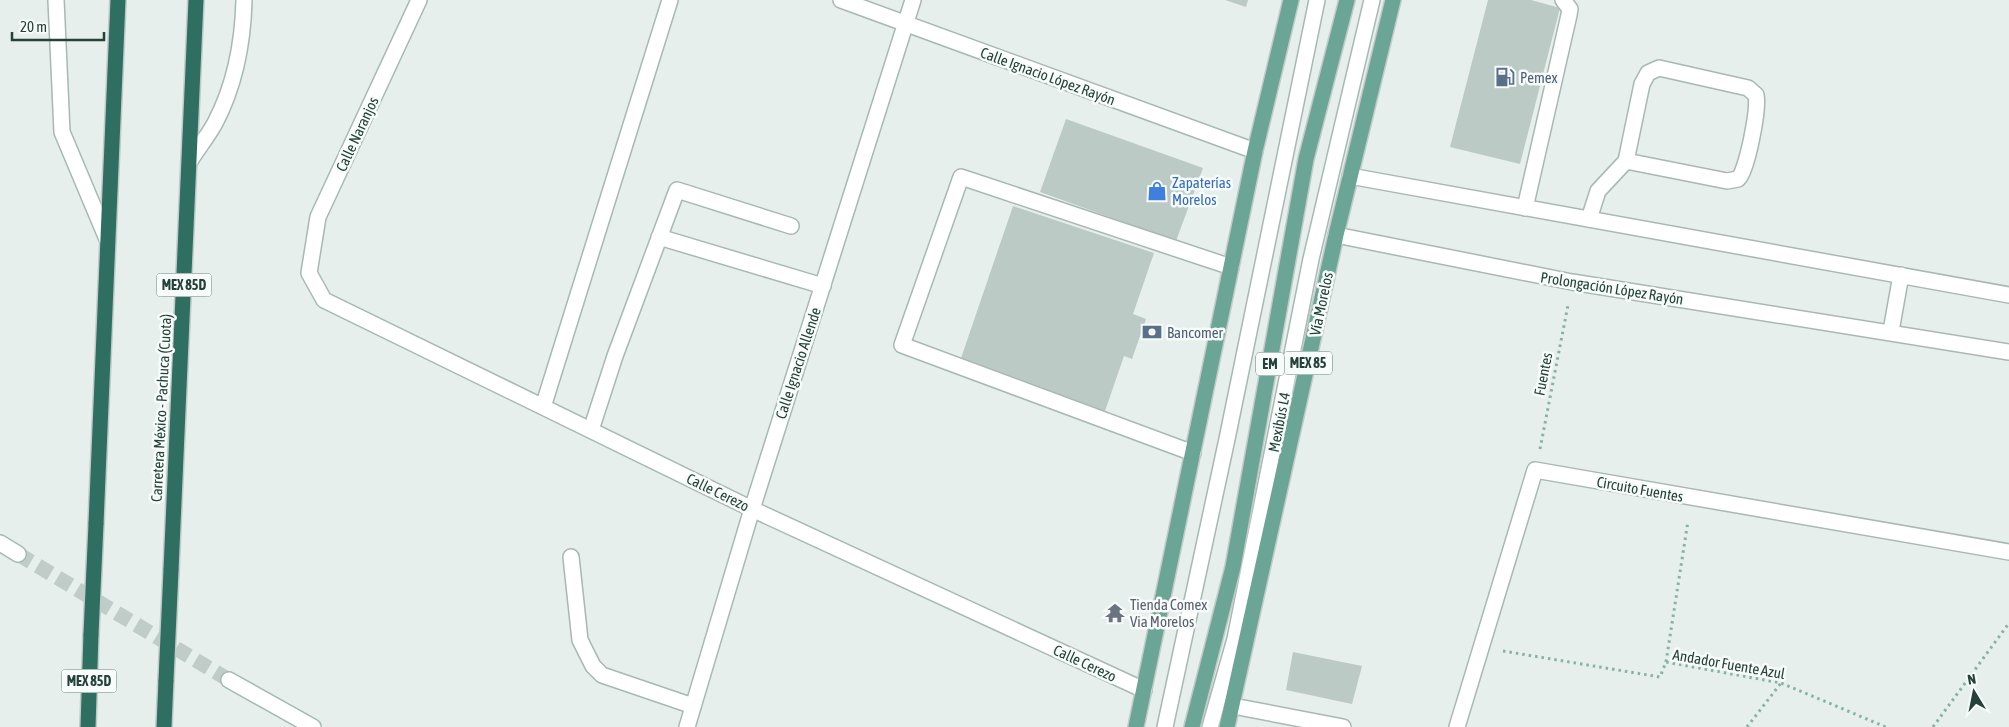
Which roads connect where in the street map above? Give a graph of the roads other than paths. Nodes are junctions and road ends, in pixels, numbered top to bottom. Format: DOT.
graph roads {
  1 [pos="56,0"];
  2 [pos="118,0"];
  3 [pos="196,0"];
  4 [pos="244,0"];
  5 [pos="419,0"];
  6 [pos="670,0"];
  7 [pos="841,0"];
  8 [pos="913,0"];
  9 [pos="1291,0"];
  10 [pos="1317,0"];
  11 [pos="1347,0"];
  12 [pos="1372,0"];
  13 [pos="1392,0"];
  14 [pos="1564,0"];
  15 [pos="906,24"];
  16 [pos="1255,151"];
  17 [pos="190,161"];
  18 [pos="1626,161"];
  19 [pos="1350,176"];
  20 [pos="1526,208"];
  21 [pos="1589,219"];
  22 [pos="792,226"];
  23 [pos="1336,235"];
  24 [pos="659,238"];
  25 [pos="107,239"];
  26 [pos="1231,267"];
  27 [pos="309,273"];
  28 [pos="1901,275"];
  29 [pos="823,286"];
  30 [pos="2009,295"];
  31 [pos="1891,331"];
  32 [pos="2009,352"];
  33 [pos="544,407"];
  34 [pos="591,430"];
  35 [pos="1193,453"];
  36 [pos="752,509"];
  37 [pos="0,543"];
  38 [pos="2009,552"];
  39 [pos="18,554"];
  40 [pos="571,557"];
  41 [pos="228,680"];
  42 [pos="1144,690"];
  43 [pos="693,706"];
  44 [pos="1233,706"];
  45 [pos="88,727"];
  46 [pos="164,727"];
  47 [pos="313,727"];
  48 [pos="687,727"];
  49 [pos="1136,727"];
  50 [pos="1164,727"];
  51 [pos="1192,727"];
  52 [pos="1210,727"];
  53 [pos="1228,727"];
  54 [pos="1343,727"];
  55 [pos="1457,727"];
  1 -- 25 [label="street"];
  2 -- 25 [label="highway, MEX 85D"];
  3 -- 17 [label="highway, Carretera México - Pachuca (Cuota) / MEX 85D"];
  4 -- 17 [label="street"];
  5 -- 27 [label="street, Calle Naranjos"];
  6 -- 33 [label="street"];
  7 -- 15 [label="street, Calle Ignacio López Rayón"];
  8 -- 15 [label="street, Calle Ignacio Allende"];
  9 -- 16 [label="main road"];
  10 -- 50 [label="street"];
  11 -- 51 [label="main road, EM"];
  12 -- 52 [label="street, Mexibús L4"];
  13 -- 19 [label="main road, Vía Morelos / MEX 85"];
  14 -- 20 [label="street"];
  15 -- 16 [label="street, Calle Ignacio López Rayón"];
  15 -- 29 [label="street, Calle Ignacio Allende"];
  16 -- 26 [label="main road"];
  17 -- 46 [label="highway, Carretera México - Pachuca (Cuota) / MEX 85D, bridge"];
  18 -- 18 [label="street"];
  18 -- 21 [label="street"];
  19 -- 20 [label="street"];
  19 -- 23 [label="main road, Vía Morelos / MEX 85"];
  20 -- 21 [label="street"];
  21 -- 28 [label="street"];
  22 -- 24 [label="street"];
  23 -- 31 [label="street, Prolongación López Rayón"];
  23 -- 44 [label="main road, Vía Morelos / MEX 85"];
  24 -- 29 [label="street"];
  24 -- 34 [label="street"];
  25 -- 45 [label="highway, MEX 85D, bridge"];
  26 -- 35 [label="main road"];
  26 -- 35 [label="street"];
  27 -- 33 [label="street, Calle Cerezo"];
  28 -- 30 [label="street"];
  28 -- 31 [label="street"];
  29 -- 36 [label="street, Calle Ignacio Allende"];
  31 -- 32 [label="street, Prolongación López Rayón"];
  33 -- 34 [label="street, Calle Cerezo"];
  34 -- 36 [label="street, Calle Cerezo"];
  35 -- 42 [label="main road"];
  36 -- 42 [label="street, Calle Cerezo"];
  36 -- 43 [label="street, Calle Ignacio Allende"];
  37 -- 39 [label="street"];
  38 -- 55 [label="street, Circuito Fuentes"];
  40 -- 43 [label="street"];
  41 -- 47 [label="street"];
  42 -- 49 [label="main road"];
  43 -- 48 [label="street, Calle Ignacio Allende"];
  44 -- 53 [label="main road, Vía Morelos / MEX 85"];
  44 -- 54 [label="street"];
}
